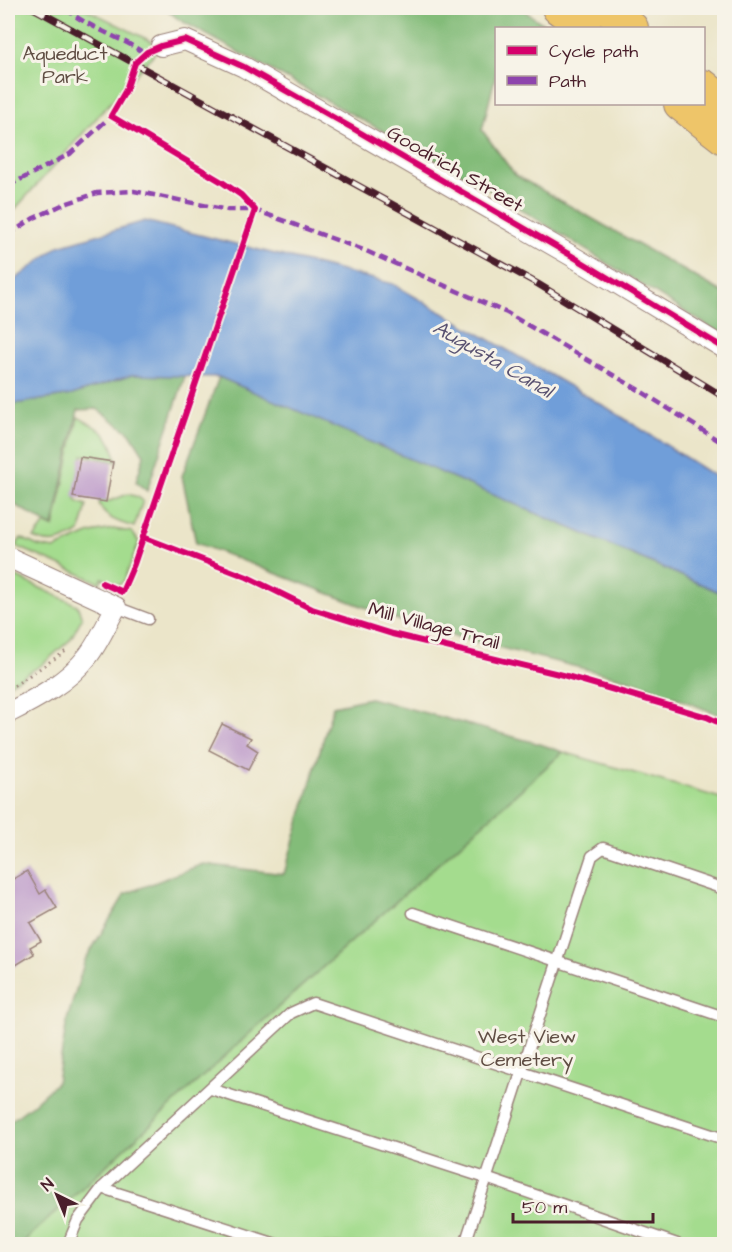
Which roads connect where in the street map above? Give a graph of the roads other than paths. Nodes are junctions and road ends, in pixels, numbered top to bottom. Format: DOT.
graph roads {
  1 [pos="558,8"];
  2 [pos="606,8"];
  3 [pos="584,27"];
  4 [pos="631,27"];
  5 [pos="161,46"];
  6 [pos="705,87"];
  7 [pos="724,103"];
  8 [pos="681,105"];
  9 [pos="724,138"];
  10 [pos="724,348"];
  11 [pos="8,557"];
  12 [pos="116,607"];
  13 [pos="148,619"];
  14 [pos="8,713"];
  15 [pos="724,889"];
  16 [pos="414,913"];
  17 [pos="557,961"];
  18 [pos="724,1017"];
  19 [pos="520,1073"];
  20 [pos="212,1089"];
  21 [pos="724,1139"];
  22 [pos="486,1178"];
  23 [pos="102,1188"];
  24 [pos="68,1245"];
  25 [pos="276,1245"];
  26 [pos="465,1245"];
  27 [pos="678,1245"];
  1 -- 3 [label="main road"];
  2 -- 4 [label="main road"];
  5 -- 10 [label="street, Goodrich Street"];
  6 -- 7 [label="main road"];
  8 -- 9 [label="main road"];
  11 -- 12 [label="street"];
  12 -- 13 [label="lane"];
  12 -- 14 [label="street"];
  15 -- 17 [label="lane"];
  16 -- 17 [label="lane"];
  17 -- 18 [label="lane"];
  17 -- 19 [label="lane"];
  19 -- 20 [label="lane"];
  19 -- 21 [label="lane"];
  19 -- 22 [label="lane"];
  20 -- 22 [label="lane"];
  20 -- 23 [label="lane"];
  22 -- 26 [label="lane"];
  22 -- 27 [label="lane"];
  23 -- 24 [label="lane"];
  23 -- 25 [label="lane"];
}
